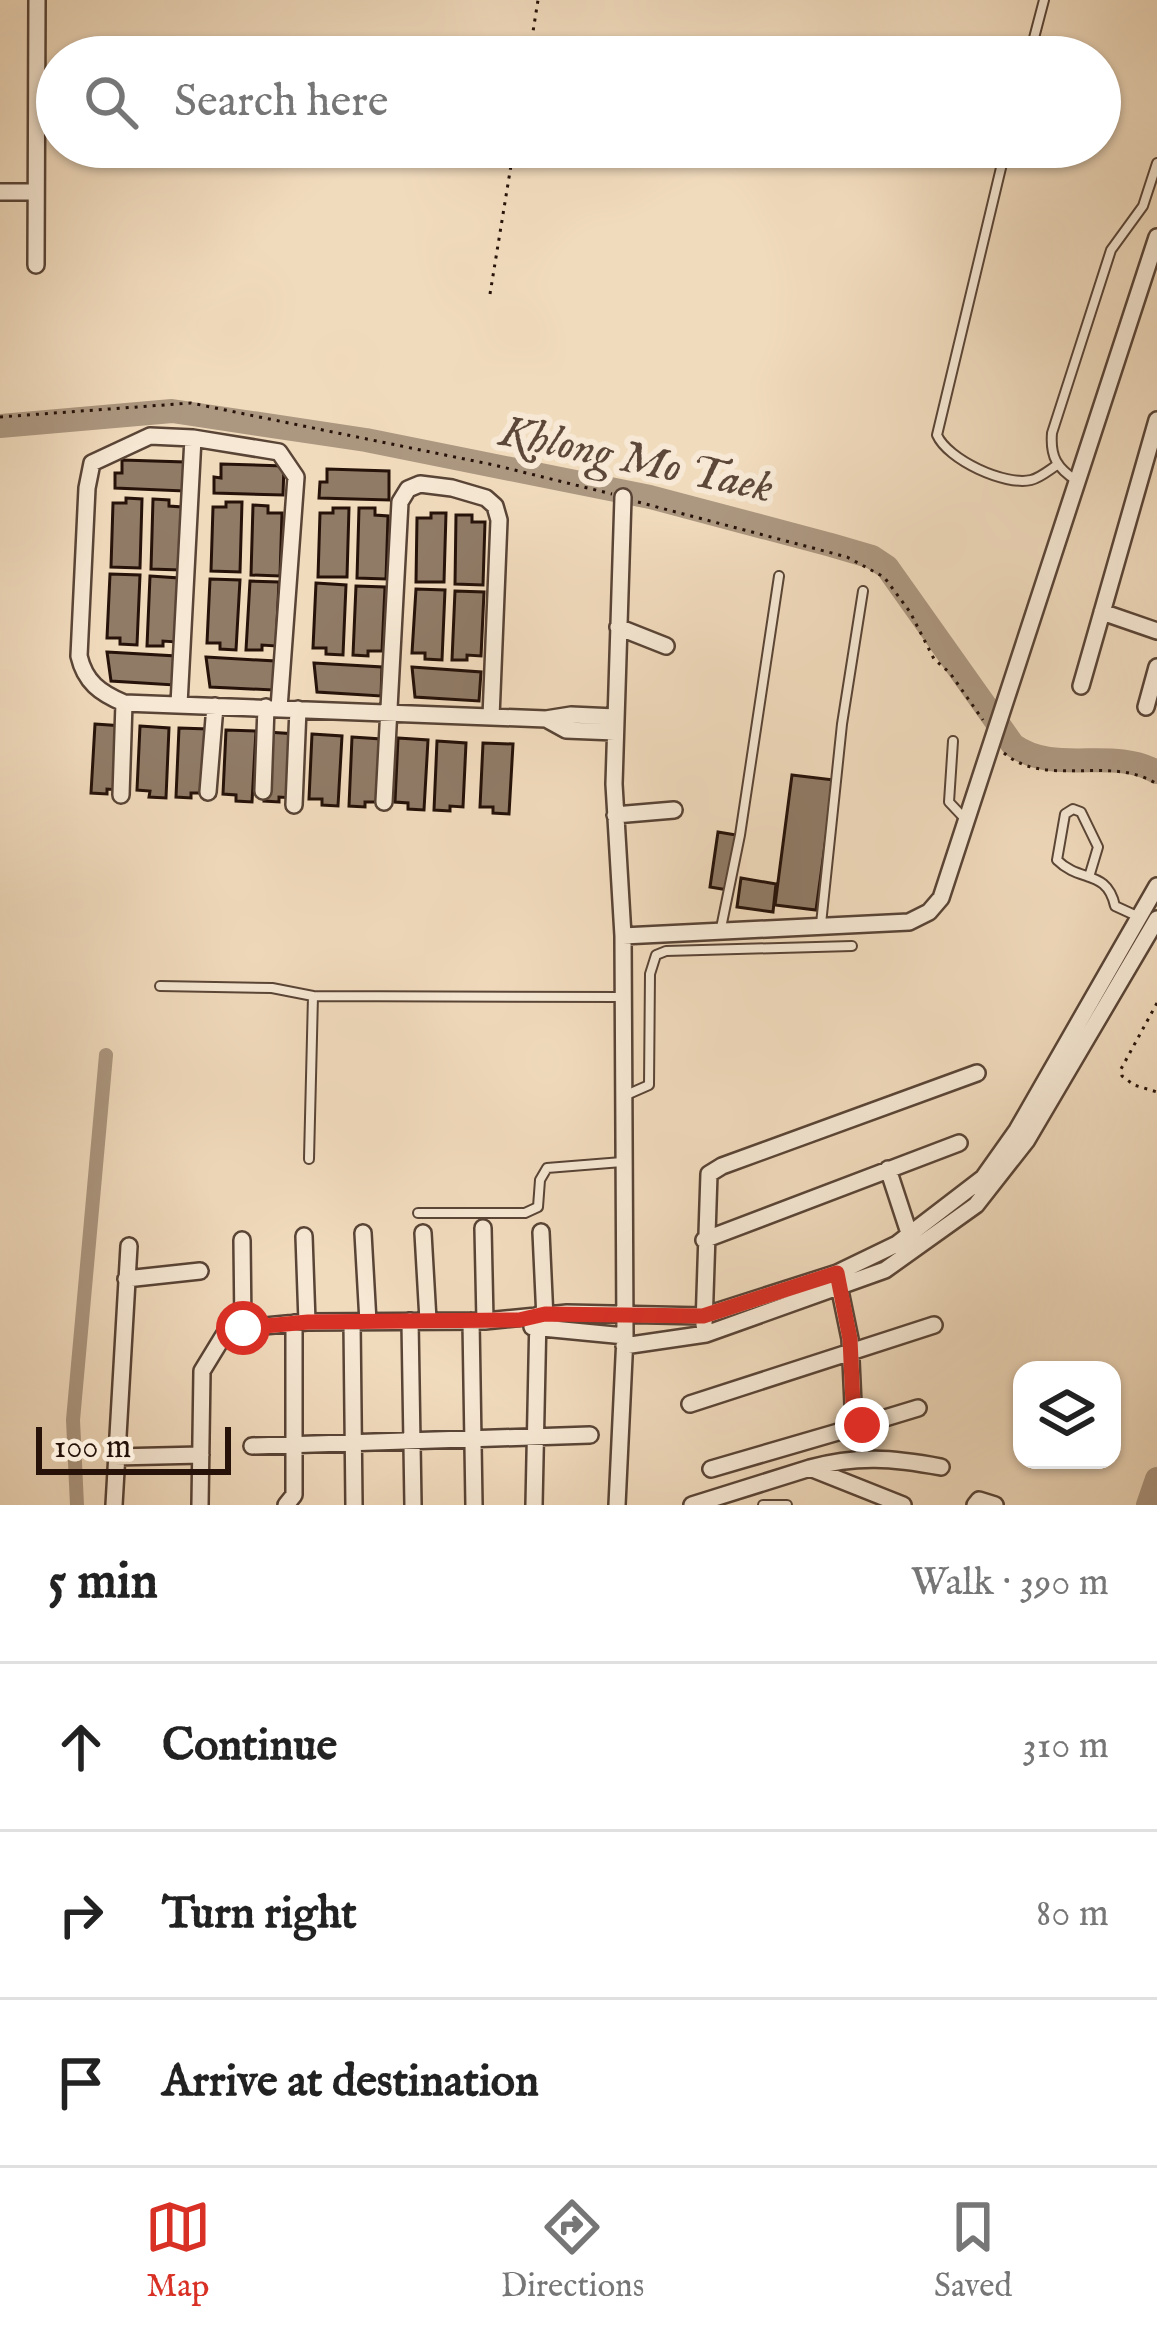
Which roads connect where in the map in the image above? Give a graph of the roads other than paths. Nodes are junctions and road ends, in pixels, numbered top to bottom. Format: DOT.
graph roads {
  1 [pos="37,0"];
  2 [pos="1044,0"];
  3 [pos="37,36"];
  4 [pos="1035,36"];
  5 [pos="36,96"];
  6 [pos="1157,163"];
  7 [pos="1001,168"];
  8 [pos="35,191"];
  9 [pos="0,192"];
  10 [pos="1157,237"];
  11 [pos="36,265"];
  12 [pos="1156,430"];
  13 [pos="193,438"];
  14 [pos="1057,465"];
  15 [pos="1077,481"];
  16 [pos="622,496"];
  17 [pos="779,576"];
  18 [pos="863,591"];
  19 [pos="1102,611"];
  20 [pos="618,627"];
  21 [pos="1157,631"];
  22 [pos="666,646"];
  23 [pos="1157,667"];
  24 [pos="1081,686"];
  25 [pos="124,703"];
  26 [pos="178,704"];
  27 [pos="215,706"];
  28 [pos="272,707"];
  29 [pos="1145,707"];
  30 [pos="298,709"];
  31 [pos="390,713"];
  32 [pos="491,717"];
  33 [pos="615,724"];
  34 [pos="952,741"];
  35 [pos="208,791"];
  36 [pos="263,791"];
  37 [pos="122,795"];
  38 [pos="384,802"];
  39 [pos="294,805"];
  40 [pos="674,810"];
  41 [pos="615,814"];
  42 [pos="966,820"];
  43 [pos="1089,877"];
  44 [pos="1157,886"];
  45 [pos="1139,917"];
  46 [pos="1157,919"];
  47 [pos="821,924"];
  48 [pos="721,930"];
  49 [pos="623,936"];
  50 [pos="852,946"];
  51 [pos="160,986"];
  52 [pos="313,996"];
  53 [pos="623,998"];
  54 [pos="1094,1012"];
  55 [pos="977,1073"];
  56 [pos="623,1096"];
  57 [pos="1022,1135"];
  58 [pos="958,1143"];
  59 [pos="309,1159"];
  60 [pos="623,1162"];
  61 [pos="888,1169"];
  62 [pos="418,1214"];
  63 [pos="483,1228"];
  64 [pos="541,1232"];
  65 [pos="363,1233"];
  66 [pos="423,1233"];
  67 [pos="909,1233"];
  68 [pos="304,1236"];
  69 [pos="242,1240"];
  70 [pos="704,1240"];
  71 [pos="129,1246"];
  72 [pos="200,1271"];
  73 [pos="126,1280"];
  74 [pos="838,1280"];
  75 [pos="625,1316"];
  76 [pos="428,1320"];
  77 [pos="410,1321"];
  78 [pos="301,1322"];
  79 [pos="360,1322"];
  80 [pos="478,1322"];
  81 [pos="541,1322"];
  82 [pos="704,1325"];
  83 [pos="934,1325"];
  84 [pos="243,1328"];
  85 [pos="624,1341"];
  86 [pos="850,1352"];
  87 [pos="690,1404"];
  88 [pos="918,1408"];
  89 [pos="862,1425"];
  90 [pos="590,1436"];
  91 [pos="536,1438"];
  92 [pos="473,1440"];
  93 [pos="412,1442"];
  94 [pos="354,1443"];
  95 [pos="293,1444"];
  96 [pos="252,1446"];
  97 [pos="201,1455"];
  98 [pos="115,1456"];
  99 [pos="941,1467"];
  100 [pos="810,1468"];
  101 [pos="711,1469"];
  102 [pos="114,1505"];
  103 [pos="200,1505"];
  104 [pos="286,1505"];
  105 [pos="354,1505"];
  106 [pos="413,1505"];
  107 [pos="474,1505"];
  108 [pos="534,1505"];
  109 [pos="616,1505"];
  110 [pos="692,1505"];
  111 [pos="763,1505"];
  112 [pos="788,1505"];
  113 [pos="903,1505"];
  114 [pos="975,1505"];
  115 [pos="994,1505"];
  1 -- 3 [label="street"];
  2 -- 4 [label="lane"];
  5 -- 8 [label="street"];
  6 -- 14 [label="lane"];
  7 -- 14 [label="lane"];
  8 -- 9 [label="street"];
  8 -- 11 [label="street"];
  10 -- 15 [label="street"];
  12 -- 19 [label="street"];
  13 -- 25 [label="street"];
  13 -- 26 [label="street"];
  13 -- 28 [label="street"];
  14 -- 15 [label="lane"];
  15 -- 42 [label="street"];
  16 -- 20 [label="street"];
  17 -- 48 [label="lane"];
  18 -- 47 [label="lane"];
  19 -- 21 [label="street"];
  19 -- 24 [label="street"];
  20 -- 22 [label="street"];
  20 -- 33 [label="street"];
  23 -- 29 [label="street"];
  25 -- 26 [label="street"];
  25 -- 37 [label="street"];
  26 -- 27 [label="street"];
  27 -- 28 [label="street"];
  27 -- 35 [label="street"];
  28 -- 30 [label="street"];
  28 -- 36 [label="street"];
  30 -- 31 [label="street"];
  30 -- 39 [label="street"];
  31 -- 32 [label="street"];
  31 -- 32 [label="street"];
  31 -- 38 [label="street"];
  32 -- 33 [label="street"];
  33 -- 41 [label="street"];
  34 -- 42 [label="lane"];
  40 -- 41 [label="street"];
  41 -- 49 [label="street"];
  42 -- 47 [label="street"];
  43 -- 43 [label="lane"];
  43 -- 45 [label="lane"];
  44 -- 45 [label="street"];
  45 -- 54 [label="street"];
  46 -- 54 [label="street"];
  47 -- 48 [label="street"];
  48 -- 49 [label="street"];
  49 -- 53 [label="street"];
  50 -- 56 [label="lane"];
  51 -- 52 [label="lane"];
  52 -- 53 [label="lane"];
  52 -- 59 [label="lane"];
  53 -- 56 [label="street"];
  54 -- 57 [label="street"];
  55 -- 70 [label="street"];
  56 -- 60 [label="street"];
  57 -- 67 [label="street"];
  57 -- 74 [label="street"];
  58 -- 61 [label="street"];
  60 -- 62 [label="lane"];
  60 -- 75 [label="street"];
  61 -- 67 [label="street"];
  61 -- 70 [label="street"];
  63 -- 80 [label="street"];
  64 -- 81 [label="street"];
  65 -- 79 [label="street"];
  66 -- 76 [label="street"];
  67 -- 74 [label="street"];
  68 -- 78 [label="street"];
  69 -- 84 [label="street"];
  70 -- 82 [label="street"];
  71 -- 73 [label="street"];
  72 -- 73 [label="street"];
  73 -- 98 [label="street"];
  74 -- 82 [label="street"];
  74 -- 86 [label="street"];
  75 -- 81 [label="street"];
  75 -- 82 [label="street"];
  75 -- 85 [label="street"];
  76 -- 77 [label="street"];
  76 -- 80 [label="street"];
  77 -- 79 [label="street"];
  77 -- 93 [label="street"];
  78 -- 79 [label="street"];
  78 -- 84 [label="street"];
  78 -- 95 [label="street"];
  79 -- 94 [label="street"];
  80 -- 81 [label="street"];
  80 -- 92 [label="street"];
  81 -- 85 [label="street"];
  81 -- 91 [label="street"];
  82 -- 85 [label="street"];
  83 -- 86 [label="street"];
  84 -- 97 [label="street"];
  85 -- 109 [label="street"];
  86 -- 87 [label="street"];
  86 -- 89 [label="street"];
  88 -- 89 [label="street"];
  89 -- 101 [label="street"];
  90 -- 91 [label="street"];
  91 -- 92 [label="street"];
  91 -- 108 [label="street"];
  92 -- 93 [label="street"];
  92 -- 107 [label="street"];
  93 -- 94 [label="street"];
  93 -- 106 [label="street"];
  94 -- 95 [label="street"];
  94 -- 105 [label="street"];
  95 -- 96 [label="street"];
  95 -- 104 [label="street"];
  97 -- 98 [label="street"];
  97 -- 103 [label="street"];
  98 -- 102 [label="street"];
  99 -- 100 [label="street"];
  100 -- 110 [label="street"];
  100 -- 113 [label="street"];
  111 -- 112 [label="lane"];
  114 -- 115 [label="street"];
}
